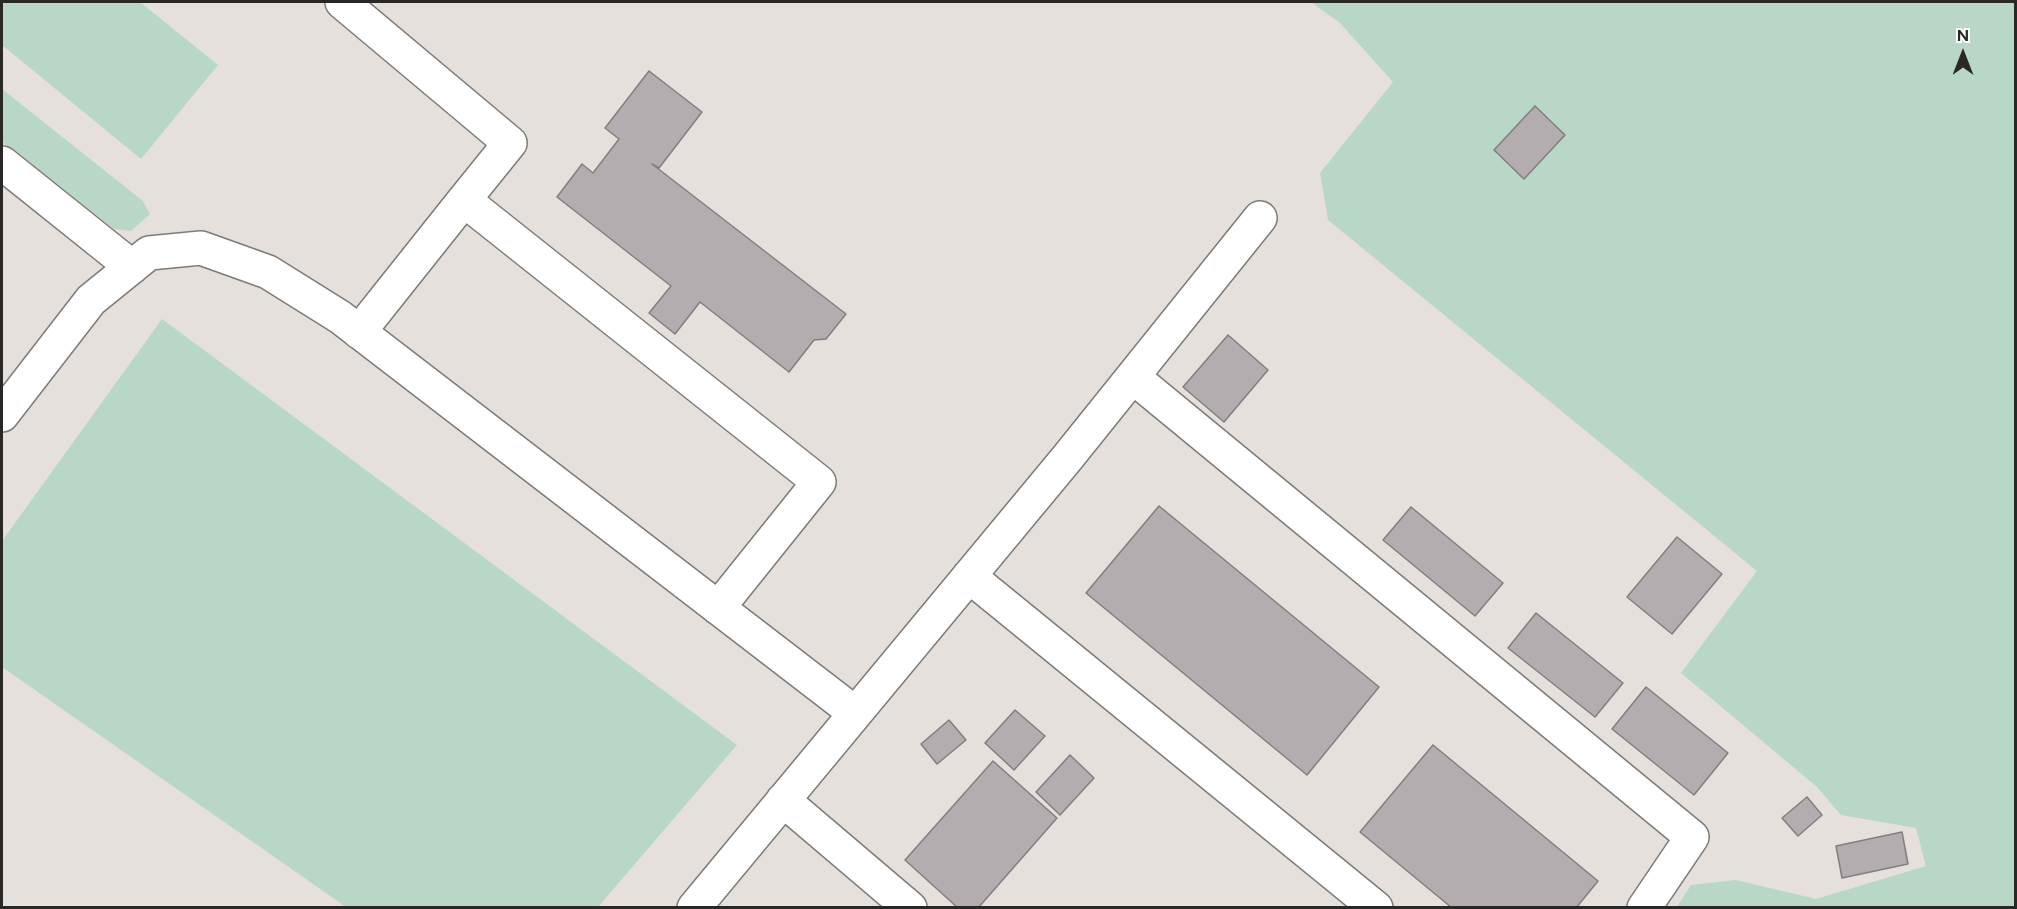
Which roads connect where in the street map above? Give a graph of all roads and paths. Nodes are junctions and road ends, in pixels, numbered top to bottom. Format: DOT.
graph roads {
  1 [pos="342,2"];
  2 [pos="2,163"];
  3 [pos="464,200"];
  4 [pos="1260,218"];
  5 [pos="132,267"];
  6 [pos="359,332"];
  7 [pos="1132,377"];
  8 [pos="2,416"];
  9 [pos="969,576"];
  10 [pos="718,608"];
  11 [pos="855,713"];
  12 [pos="783,800"];
  13 [pos="694,908"];
  14 [pos="910,908"];
  15 [pos="1376,908"];
  16 [pos="1644,908"];
  1 -- 3 [label="lane"];
  2 -- 5 [label="lane"];
  3 -- 6 [label="lane"];
  3 -- 10 [label="lane"];
  4 -- 7 [label="lane"];
  5 -- 6 [label="lane"];
  5 -- 8 [label="lane"];
  6 -- 10 [label="lane"];
  7 -- 9 [label="lane"];
  7 -- 16 [label="lane"];
  9 -- 11 [label="lane"];
  9 -- 15 [label="lane"];
  10 -- 11 [label="lane"];
  11 -- 12 [label="lane"];
  12 -- 13 [label="lane"];
  12 -- 14 [label="lane"];
}
